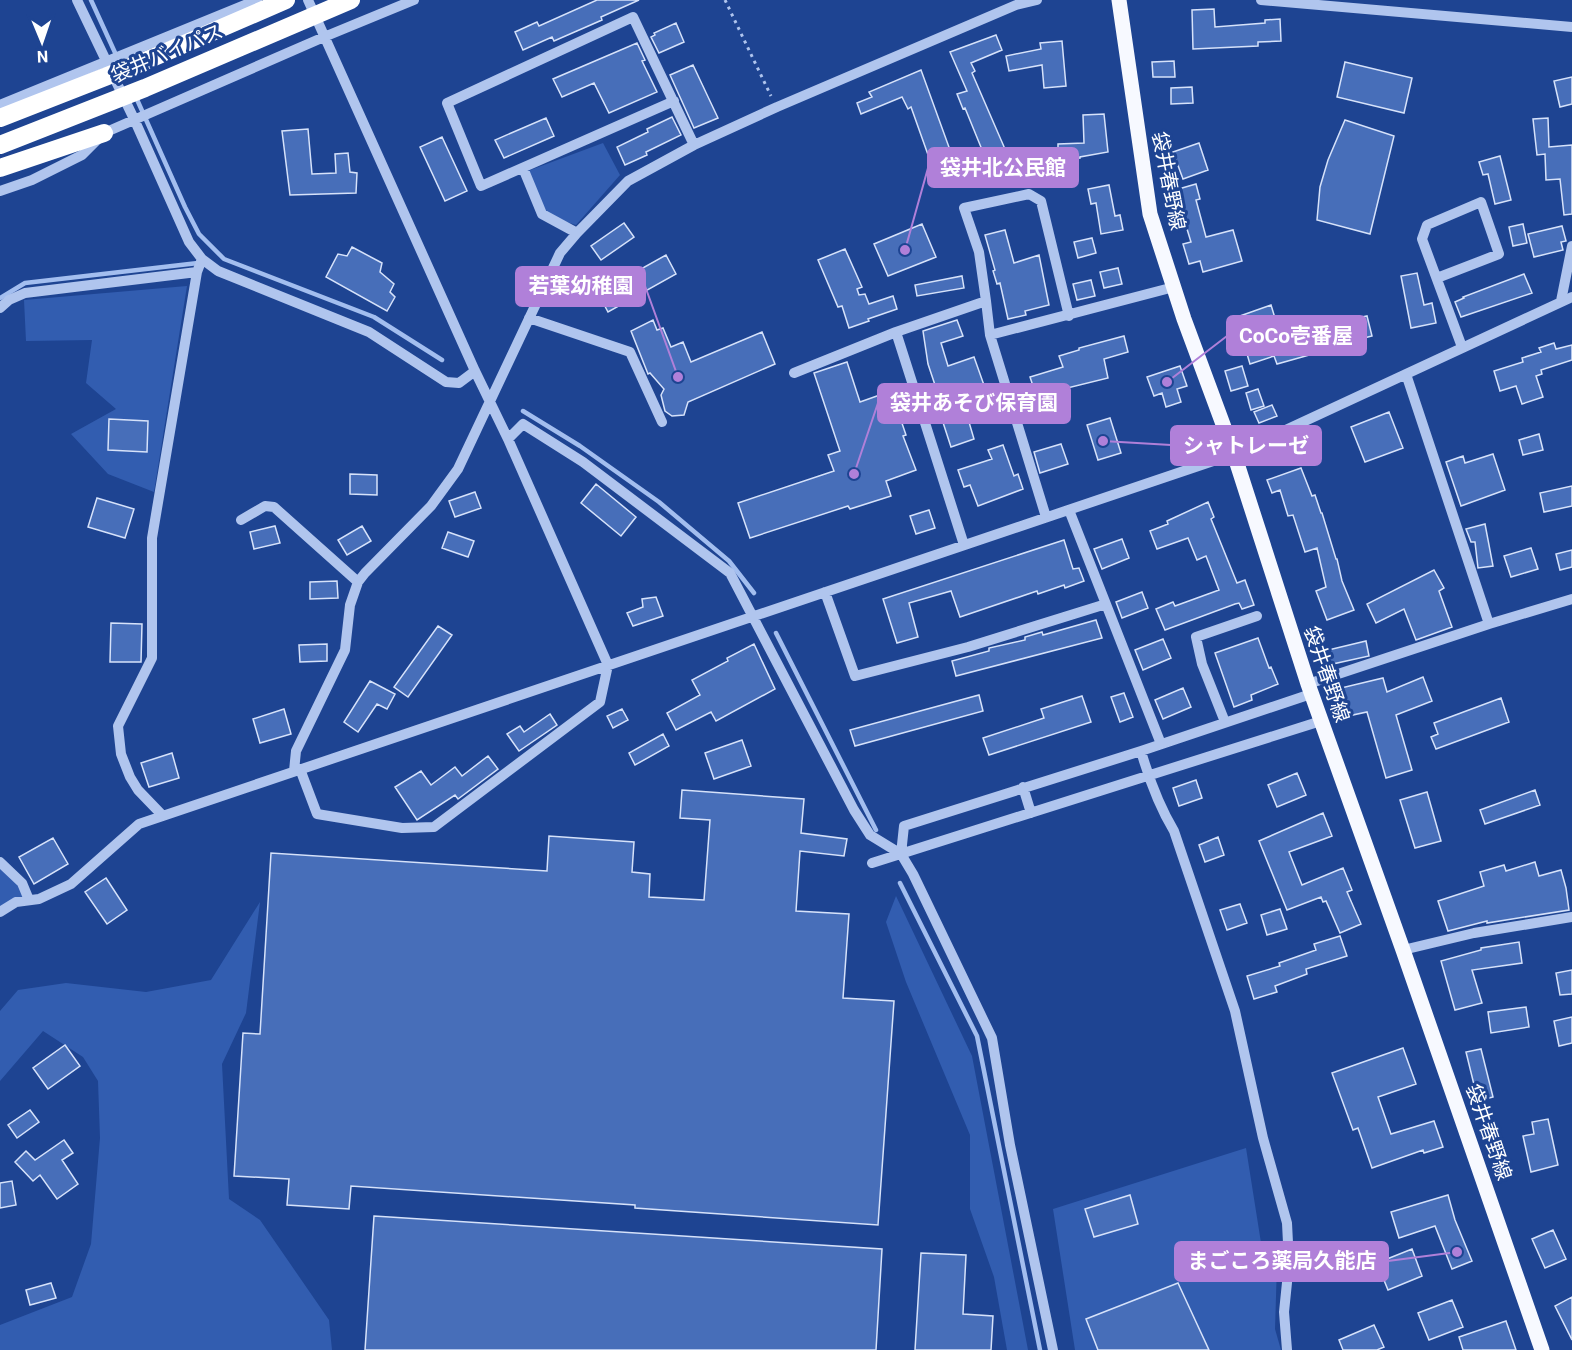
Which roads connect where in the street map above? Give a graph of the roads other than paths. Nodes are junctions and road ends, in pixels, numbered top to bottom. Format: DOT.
graph roads {
  1 [pos="77,0"];
  2 [pos="257,0"];
  3 [pos="286,0"];
  4 [pos="308,0"];
  5 [pos="351,0"];
  6 [pos="414,0"];
  7 [pos="1037,0"];
  8 [pos="1119,0"];
  9 [pos="1261,0"];
  10 [pos="1325,3"];
  11 [pos="1572,27"];
  12 [pos="324,37"];
  13 [pos="108,61"];
  14 [pos="674,101"];
  15 [pos="0,105"];
  16 [pos="0,118"];
  17 [pos="135,121"];
  18 [pos="104,133"];
  19 [pos="694,144"];
  20 [pos="0,145"];
  21 [pos="0,168"];
  22 [pos="523,168"];
  23 [pos="0,191"];
  24 [pos="577,232"];
  25 [pos="1572,246"];
  26 [pos="202,259"];
  27 [pos="196,272"];
  28 [pos="1437,278"];
  29 [pos="1174,287"];
  30 [pos="1567,299"];
  31 [pos="986,301"];
  32 [pos="0,308"];
  33 [pos="1069,316"];
  34 [pos="529,318"];
  35 [pos="896,332"];
  36 [pos="990,335"];
  37 [pos="1462,347"];
  38 [pos="475,371"];
  39 [pos="794,373"];
  40 [pos="1406,374"];
  41 [pos="490,402"];
  42 [pos="662,422"];
  43 [pos="508,439"];
  44 [pos="1234,454"];
  45 [pos="1069,510"];
  46 [pos="1046,517"];
  47 [pos="241,520"];
  48 [pos="964,545"];
  49 [pos="358,582"];
  50 [pos="825,592"];
  51 [pos="1572,599"];
  52 [pos="1106,604"];
  53 [pos="753,616"];
  54 [pos="1257,616"];
  55 [pos="1489,624"];
  56 [pos="608,665"];
  57 [pos="1309,689"];
  58 [pos="1321,721"];
  59 [pos="1225,722"];
  60 [pos="1161,744"];
  61 [pos="1141,751"];
  62 [pos="297,770"];
  63 [pos="1148,775"];
  64 [pos="1023,787"];
  65 [pos="1031,813"];
  66 [pos="163,816"];
  67 [pos="901,854"];
  68 [pos="0,862"];
  69 [pos="872,863"];
  70 [pos="29,900"];
  71 [pos="0,912"];
  72 [pos="1572,917"];
  73 [pos="1403,950"];
  74 [pos="1053,1350"];
  75 [pos="1287,1350"];
  76 [pos="1542,1350"];
  1 -- 13 [label="street"];
  2 -- 13 [label="street"];
  3 -- 16 [label="highway, 袋井バイパス, bridge"];
  4 -- 12 [label="street"];
  5 -- 20 [label="highway, 袋井バイパス, bridge"];
  6 -- 12 [label="street"];
  7 -- 19 [label="street"];
  8 -- 29 [label="main road, 袋井春野線"];
  9 -- 10 [label="street"];
  10 -- 11 [label="street"];
  12 -- 17 [label="street"];
  12 -- 38 [label="street"];
  13 -- 15 [label="street"];
  13 -- 17 [label="street"];
  14 -- 19 [label="street"];
  14 -- 22 [label="street"];
  14 -- 22 [label="street"];
  17 -- 18 [label="street"];
  17 -- 26 [label="street"];
  18 -- 21 [label="highway"];
  18 -- 23 [label="street"];
  19 -- 24 [label="street"];
  22 -- 24 [label="street"];
  24 -- 34 [label="street"];
  25 -- 30 [label="street"];
  26 -- 27 [label="street"];
  26 -- 38 [label="street"];
  27 -- 32 [label="street"];
  27 -- 66 [label="street"];
  28 -- 28 [label="street"];
  28 -- 37 [label="street"];
  29 -- 33 [label="street"];
  29 -- 44 [label="main road, 袋井春野線"];
  30 -- 37 [label="street"];
  31 -- 33 [label="street"];
  31 -- 35 [label="street"];
  31 -- 36 [label="street"];
  33 -- 36 [label="street"];
  34 -- 41 [label="street"];
  34 -- 42 [label="street"];
  35 -- 39 [label="street"];
  35 -- 48 [label="street"];
  36 -- 46 [label="street"];
  37 -- 40 [label="street"];
  38 -- 41 [label="street"];
  40 -- 44 [label="street"];
  40 -- 55 [label="street"];
  41 -- 43 [label="street"];
  41 -- 49 [label="street"];
  43 -- 53 [label="street"];
  43 -- 56 [label="street"];
  44 -- 45 [label="street"];
  44 -- 57 [label="main road, 袋井春野線"];
  45 -- 46 [label="street"];
  45 -- 52 [label="street"];
  46 -- 48 [label="street"];
  47 -- 49 [label="street"];
  48 -- 50 [label="street"];
  49 -- 62 [label="street"];
  50 -- 52 [label="street"];
  50 -- 53 [label="street"];
  51 -- 55 [label="street"];
  52 -- 60 [label="street"];
  53 -- 56 [label="street"];
  53 -- 67 [label="street"];
  54 -- 59 [label="street"];
  55 -- 57 [label="street"];
  56 -- 62 [label="street"];
  56 -- 62 [label="street"];
  57 -- 58 [label="main road, 袋井春野線"];
  57 -- 59 [label="street"];
  58 -- 63 [label="street"];
  58 -- 73 [label="main road, 袋井春野線"];
  59 -- 60 [label="street"];
  60 -- 61 [label="street"];
  61 -- 63 [label="street"];
  61 -- 64 [label="street"];
  62 -- 66 [label="street"];
  63 -- 65 [label="street"];
  63 -- 75 [label="street"];
  64 -- 65 [label="street"];
  64 -- 67 [label="street"];
  65 -- 67 [label="street"];
  66 -- 70 [label="street"];
  67 -- 69 [label="street"];
  67 -- 74 [label="street"];
  68 -- 70 [label="street"];
  70 -- 71 [label="street"];
  72 -- 73 [label="street"];
  73 -- 76 [label="main road, 袋井春野線"];
}
